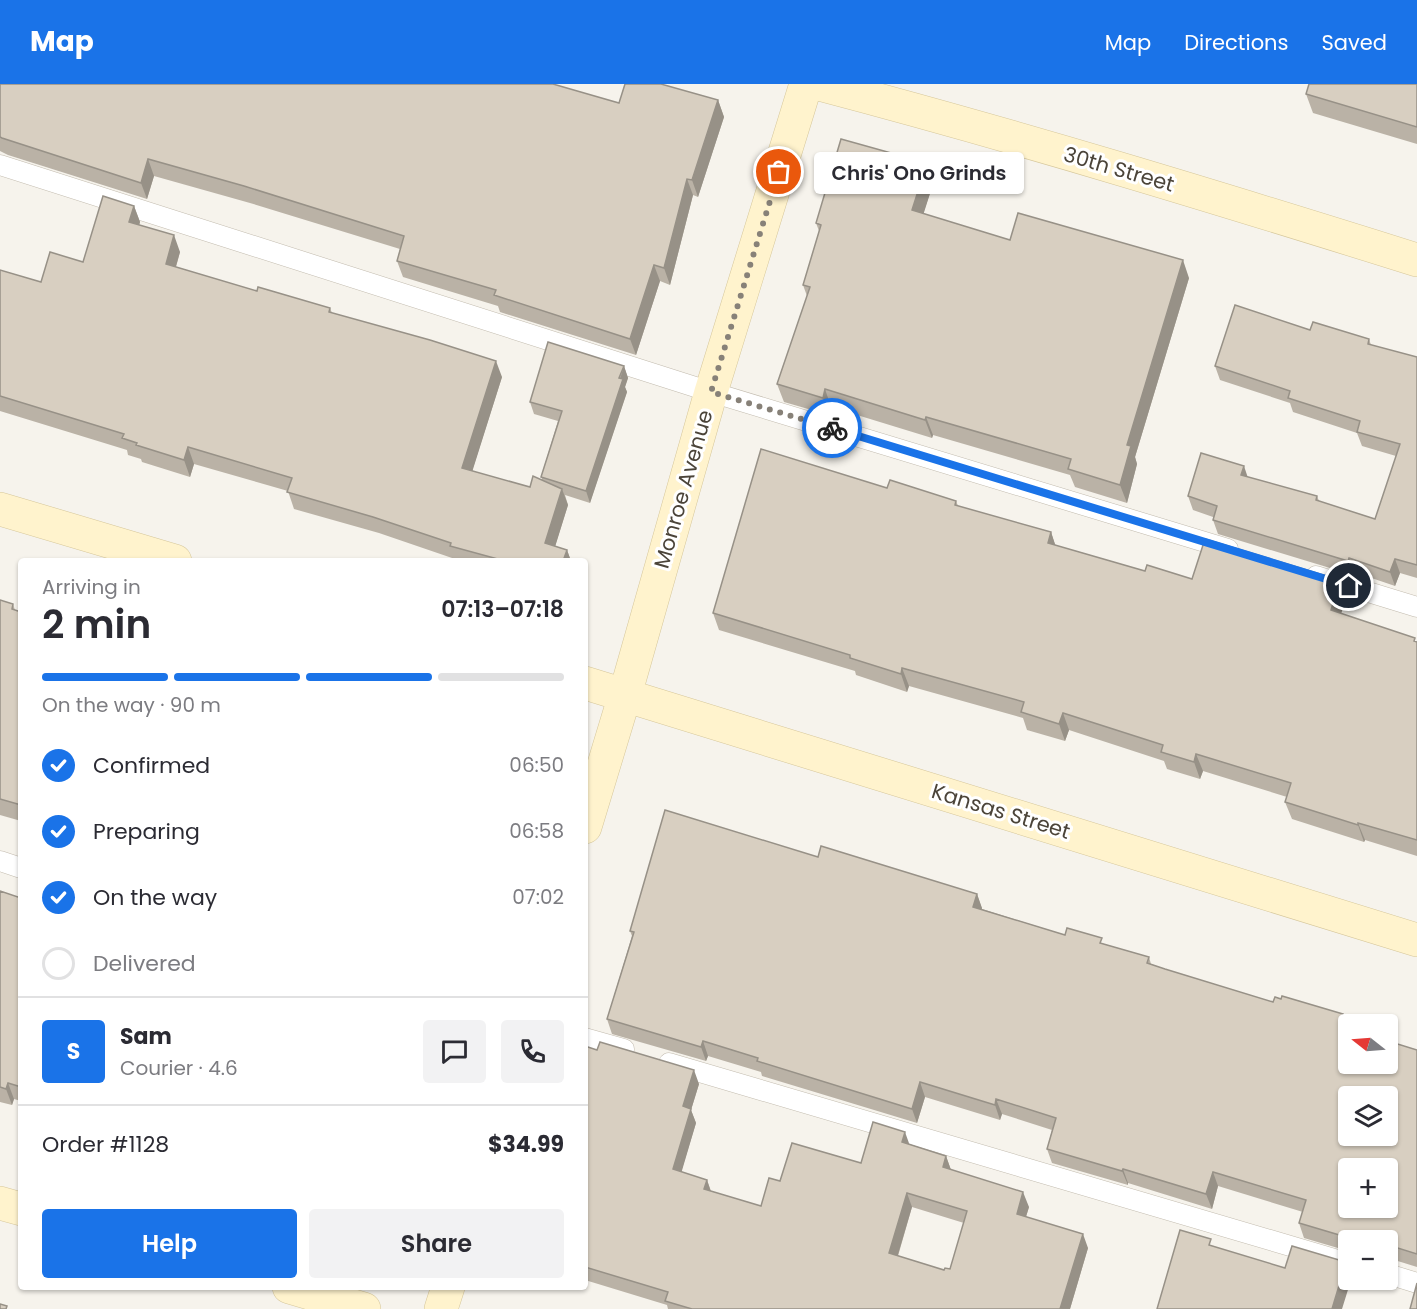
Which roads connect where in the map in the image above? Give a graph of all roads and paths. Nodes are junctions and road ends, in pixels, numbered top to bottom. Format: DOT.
graph roads {
  1 [pos="806,84"];
  2 [pos="819,84"];
  3 [pos="0,165"];
  4 [pos="1417,260"];
  5 [pos="711,392"];
  6 [pos="0,509"];
  7 [pos="1246,555"];
  8 [pos="165,558"];
  9 [pos="1303,572"];
  10 [pos="1417,607"];
  11 [pos="588,684"];
  12 [pos="625,695"];
  13 [pos="588,817"];
  14 [pos="0,861"];
  15 [pos="18,867"];
  16 [pos="1417,940"];
  17 [pos="588,1039"];
  18 [pos="0,1203"];
  19 [pos="18,1208"];
  20 [pos="1338,1260"];
  21 [pos="1398,1277"];
  22 [pos="1417,1283"];
  23 [pos="299,1290"];
  24 [pos="447,1290"];
  25 [pos="364,1309"];
  26 [pos="441,1309"];
  1 -- 5 [label="street, Monroe Avenue"];
  2 -- 4 [label="street, 30th Street"];
  3 -- 5 [label="lane"];
  5 -- 7 [label="lane"];
  5 -- 12 [label="street, Monroe Avenue"];
  6 -- 8 [label="street"];
  9 -- 10 [label="lane"];
  11 -- 12 [label="street, Kansas Street"];
  12 -- 13 [label="street, Monroe Avenue"];
  12 -- 16 [label="street, Kansas Street"];
  14 -- 15 [label="lane"];
  17 -- 20 [label="lane"];
  18 -- 19 [label="street"];
  21 -- 22 [label="lane"];
  23 -- 25 [label="street"];
  24 -- 26 [label="street"];
}
